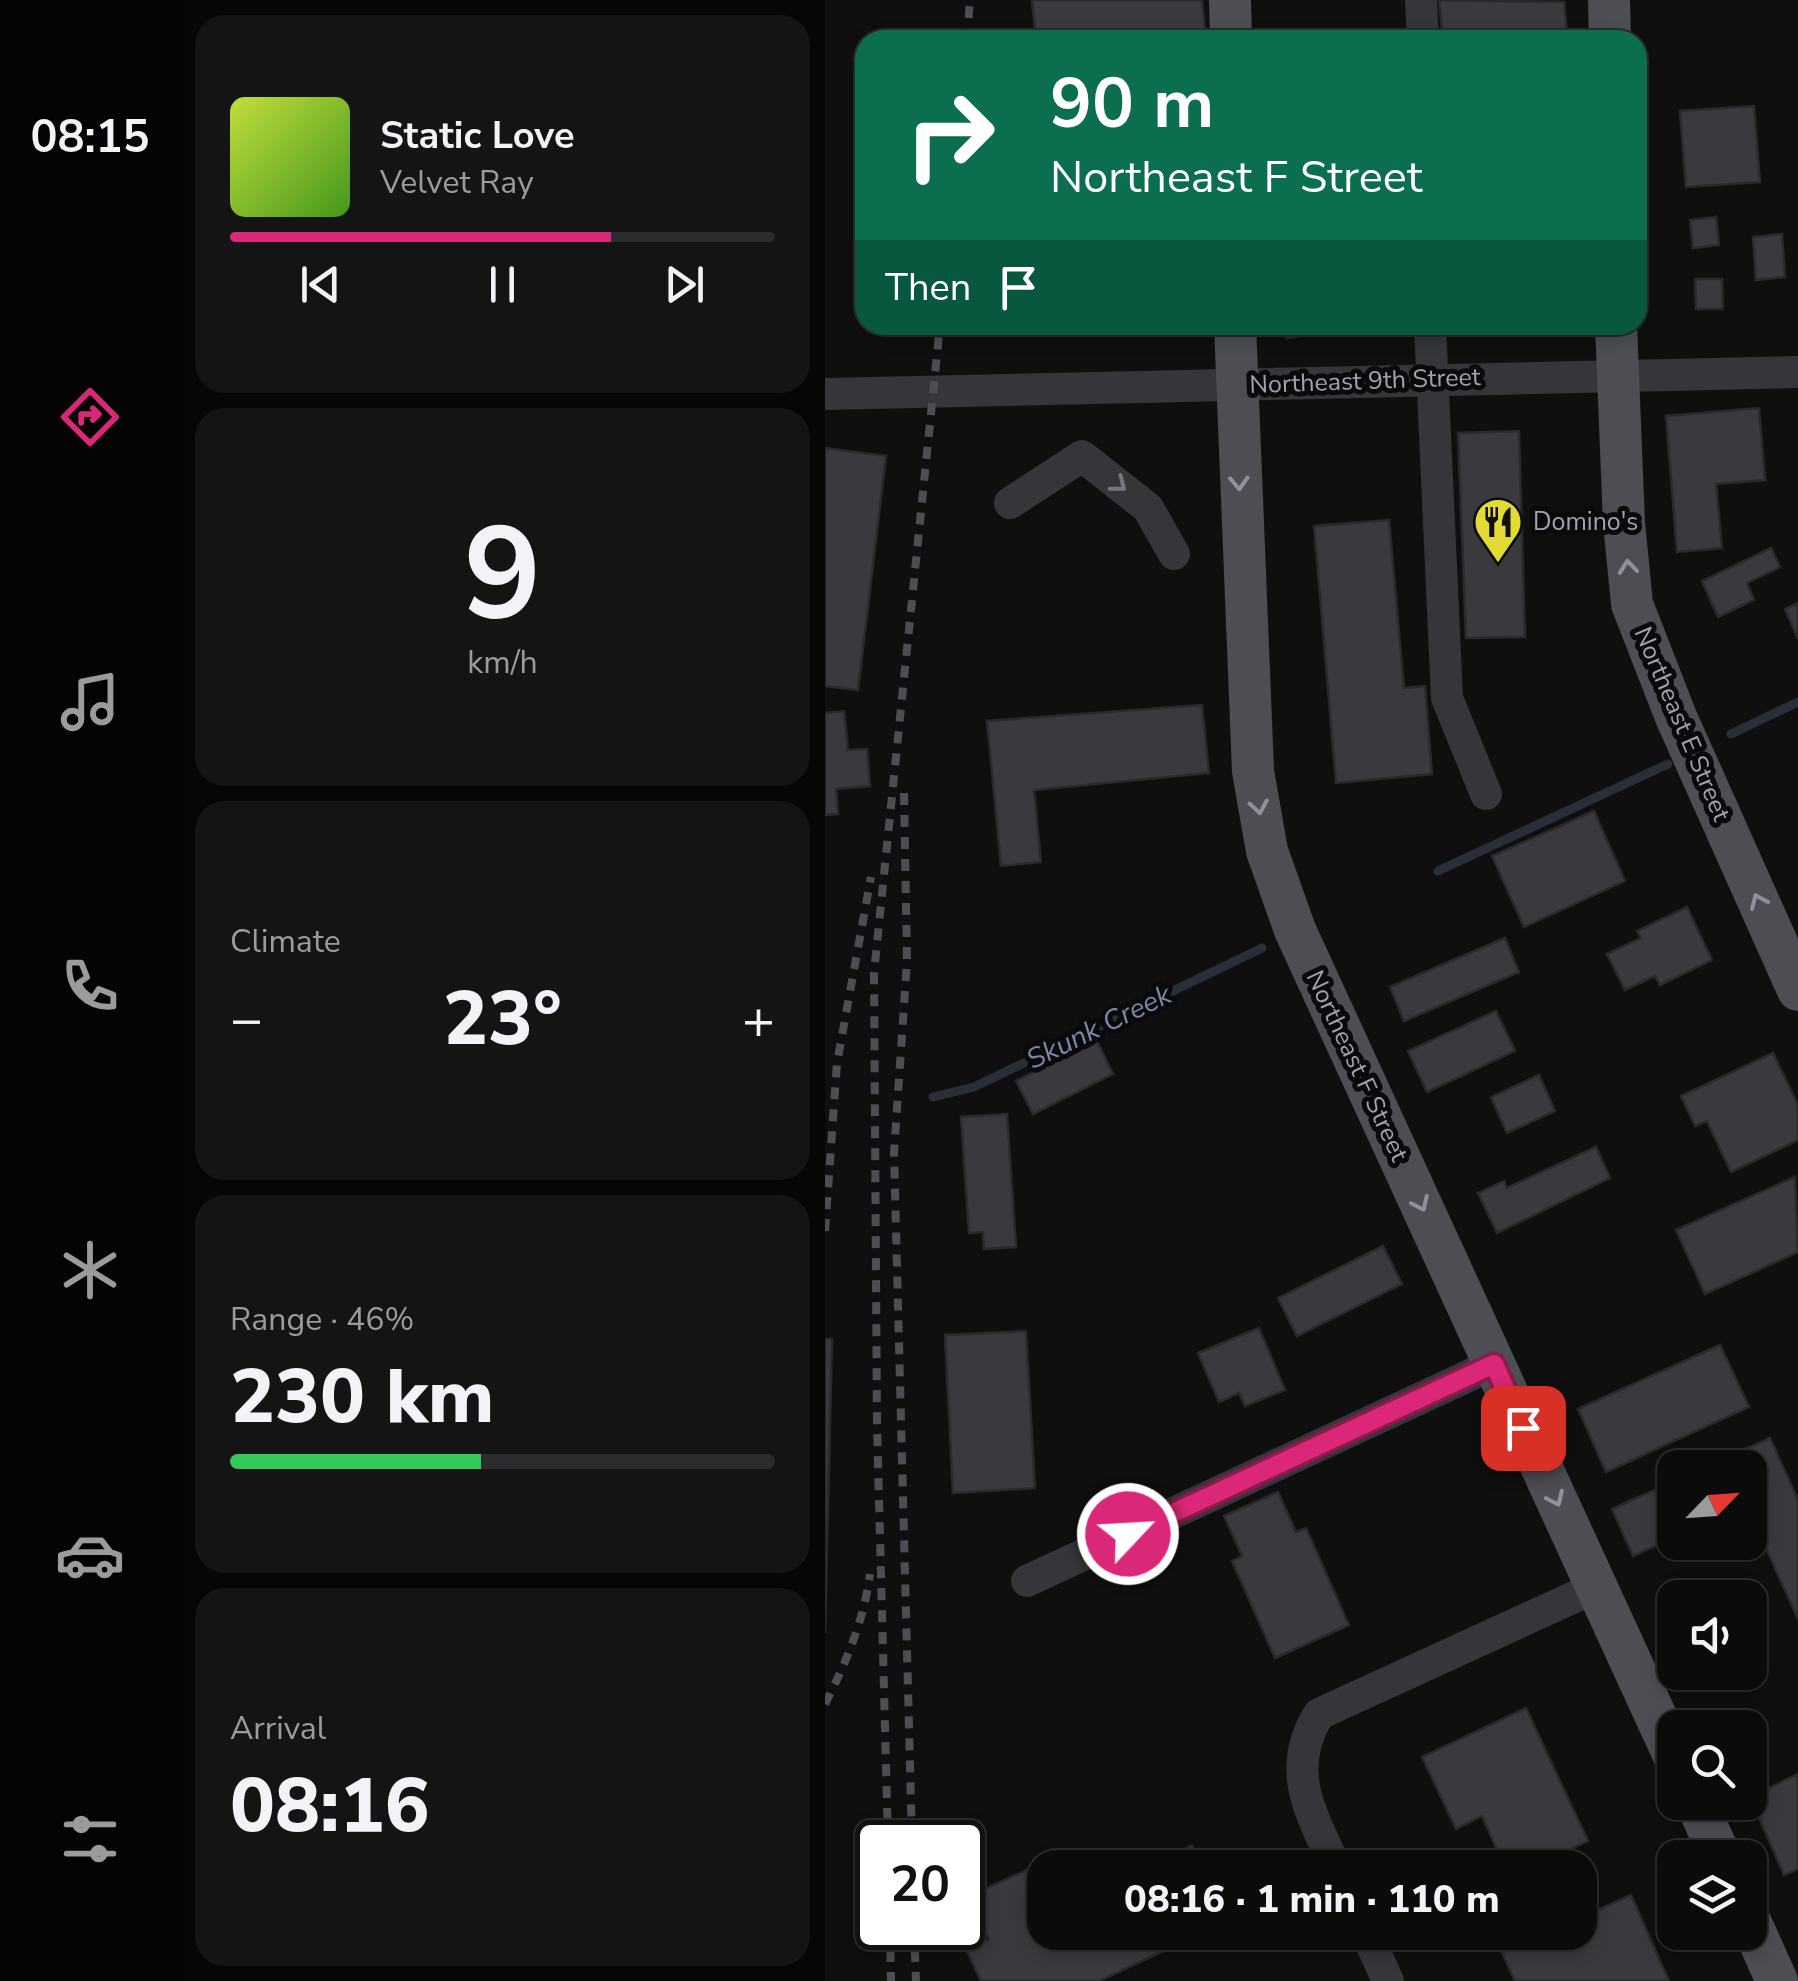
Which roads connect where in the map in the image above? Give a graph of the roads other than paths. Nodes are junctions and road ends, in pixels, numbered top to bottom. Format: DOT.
graph roads {
  1 [pos="1230,0"];
  2 [pos="1421,0"];
  3 [pos="1609,0"];
  4 [pos="1231,30"];
  5 [pos="1422,30"];
  6 [pos="1609,30"];
  7 [pos="1235,335"];
  8 [pos="1430,335"];
  9 [pos="1617,335"];
  10 [pos="1798,372"];
  11 [pos="1617,375"];
  12 [pos="1431,378"];
  13 [pos="1236,385"];
  14 [pos="825,394"];
  15 [pos="1010,503"];
  16 [pos="1175,554"];
  17 [pos="1487,794"];
  18 [pos="1798,990"];
  19 [pos="1494,1364"];
  20 [pos="1027,1581"];
  21 [pos="1596,1587"];
  22 [pos="1657,1719"];
  23 [pos="1329,1850"];
  24 [pos="1374,1950"];
  25 [pos="1763,1950"];
  26 [pos="1389,1981"];
  27 [pos="1777,1981"];
  1 -- 4 [label="main road"];
  2 -- 5 [label="street"];
  3 -- 6 [label="main road"];
  7 -- 13 [label="main road, Northeast F Street"];
  8 -- 12 [label="street"];
  9 -- 11 [label="main road, Northeast E Street"];
  10 -- 11 [label="street, Northeast 9th Street"];
  11 -- 12 [label="street, Northeast 9th Street"];
  18 -- 11 [label="main road, Northeast E Street, one-way"];
  12 -- 13 [label="street, Northeast 9th Street"];
  12 -- 17 [label="street"];
  13 -- 14 [label="street, Northeast 9th Street"];
  13 -- 19 [label="main road, Northeast F Street, one-way"];
  15 -- 16 [label="street, one-way"];
  19 -- 20 [label="street"];
  19 -- 21 [label="main road, Northeast F Street, one-way"];
  21 -- 22 [label="main road, Northeast F Street"];
  21 -- 23 [label="street"];
  24 -- 26 [label="street"];
  25 -- 27 [label="main road"];
}
